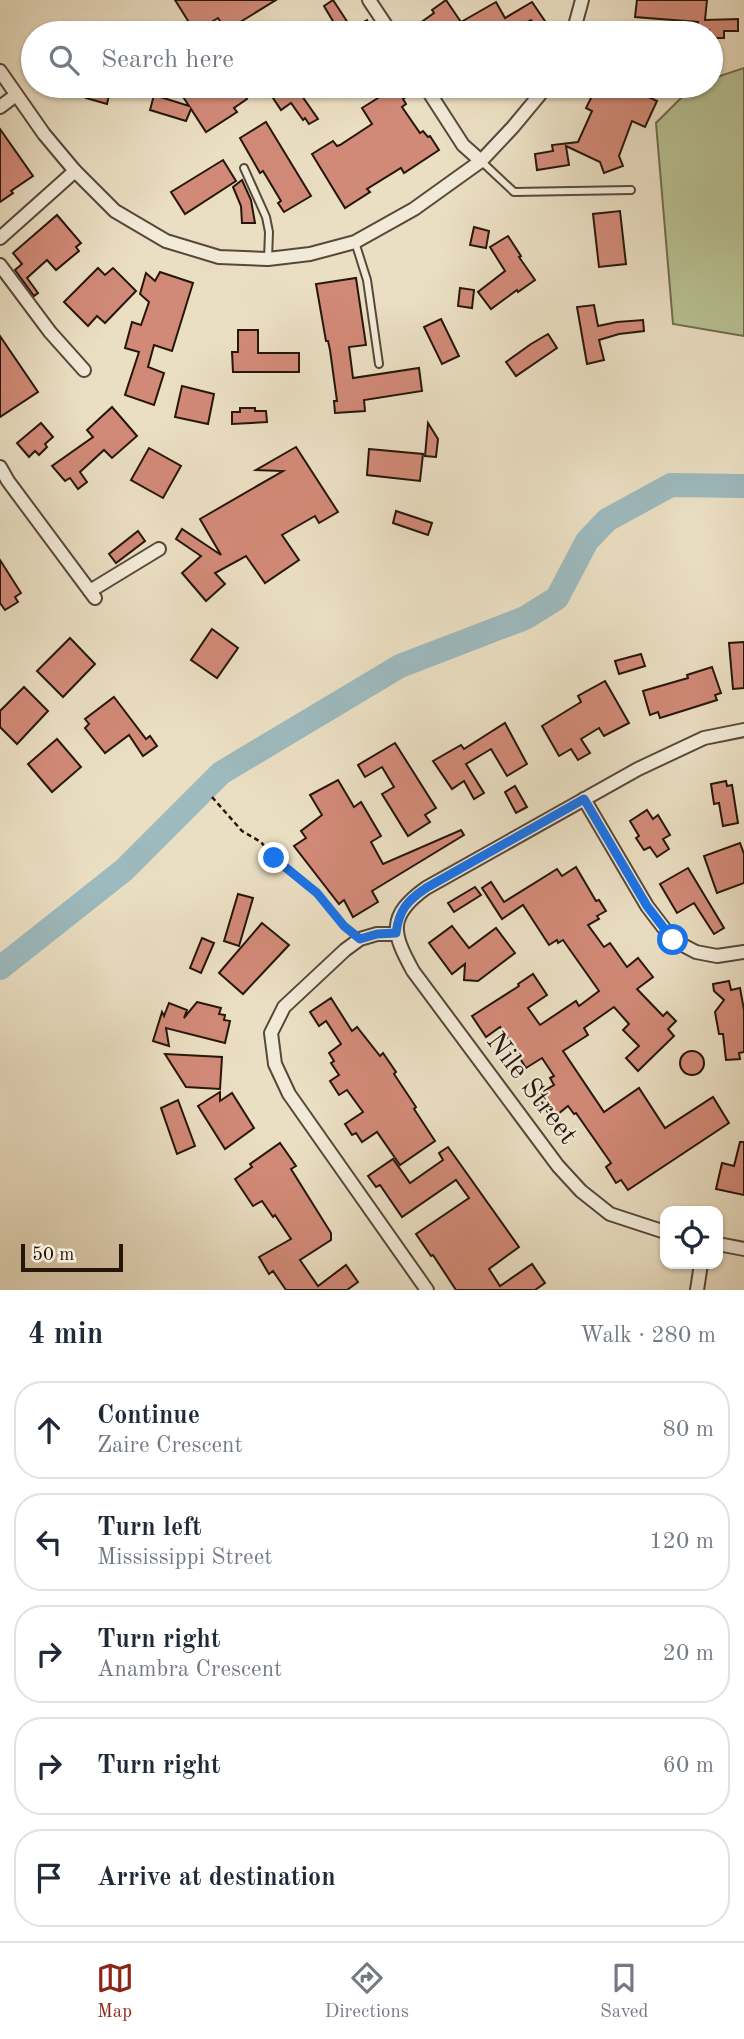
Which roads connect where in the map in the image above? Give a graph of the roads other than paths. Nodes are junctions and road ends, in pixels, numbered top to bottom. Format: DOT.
graph roads {
  1 [pos="369,0"];
  2 [pos="582,0"];
  3 [pos="383,21"];
  4 [pos="576,21"];
  5 [pos="0,71"];
  6 [pos="16,95"];
  7 [pos="433,98"];
  8 [pos="537,98"];
  9 [pos="0,107"];
  10 [pos="481,161"];
  11 [pos="244,168"];
  12 [pos="75,171"];
  13 [pos="631,190"];
  14 [pos="0,238"];
  15 [pos="355,242"];
  16 [pos="268,259"];
  17 [pos="0,265"];
  18 [pos="379,364"];
  19 [pos="84,369"];
  20 [pos="0,467"];
  21 [pos="4,484"];
  22 [pos="159,549"];
  23 [pos="744,730"];
  24 [pos="584,799"];
  25 [pos="396,933"];
  26 [pos="744,952"];
  27 [pos="660,1229"];
  28 [pos="723,1245"];
  29 [pos="744,1250"];
  30 [pos="700,1269"];
  31 [pos="427,1290"];
  32 [pos="696,1290"];
  1 -- 3 [label="street"];
  2 -- 4 [label="street"];
  5 -- 6 [label="street"];
  6 -- 9 [label="street"];
  6 -- 12 [label="street"];
  7 -- 10 [label="street"];
  8 -- 10 [label="street"];
  10 -- 13 [label="lane"];
  10 -- 15 [label="street"];
  11 -- 16 [label="lane"];
  12 -- 14 [label="street"];
  12 -- 16 [label="street"];
  15 -- 16 [label="street"];
  15 -- 18 [label="lane"];
  17 -- 19 [label="street"];
  20 -- 21 [label="street"];
  21 -- 22 [label="street"];
  23 -- 24 [label="street"];
  24 -- 25 [label="street"];
  24 -- 26 [label="street"];
  25 -- 27 [label="street, Nile Street"];
  25 -- 31 [label="street"];
  28 -- 29 [label="street"];
  30 -- 32 [label="street"];
}
